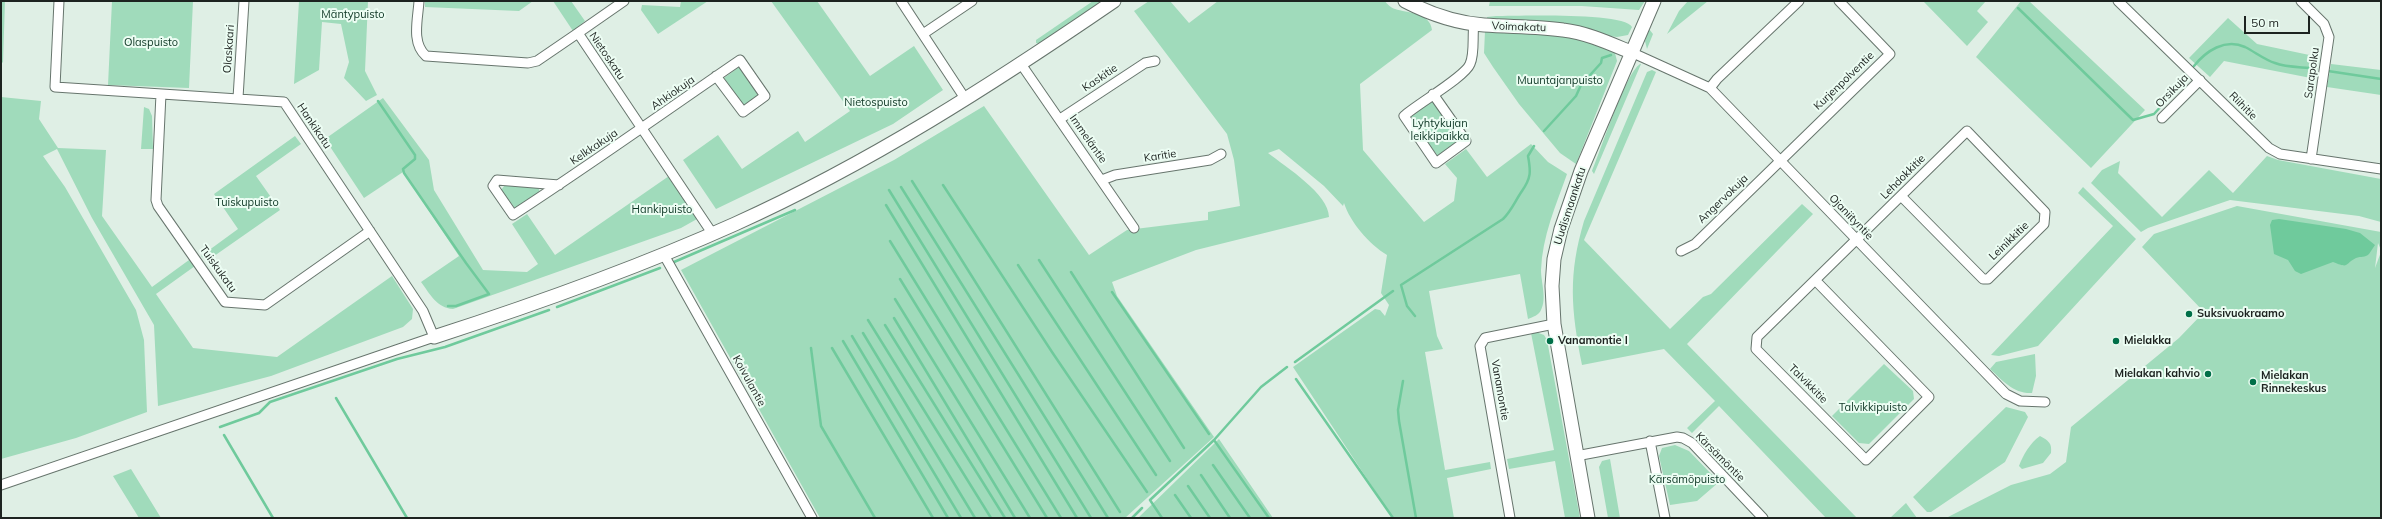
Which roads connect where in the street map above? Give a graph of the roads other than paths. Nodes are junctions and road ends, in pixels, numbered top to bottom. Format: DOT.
graph roads {
  1 [pos="59,1"];
  2 [pos="244,1"];
  3 [pos="419,1"];
  4 [pos="624,1"];
  5 [pos="901,1"];
  6 [pos="972,1"];
  7 [pos="1114,1"];
  8 [pos="1405,1"];
  9 [pos="1654,1"];
  10 [pos="1799,1"];
  11 [pos="1838,1"];
  12 [pos="2118,1"];
  13 [pos="2301,1"];
  14 [pos="1474,24"];
  15 [pos="578,33"];
  16 [pos="923,34"];
  17 [pos="1633,53"];
  18 [pos="1155,61"];
  19 [pos="1021,64"];
  20 [pos="716,76"];
  21 [pos="2200,80"];
  22 [pos="1710,88"];
  23 [pos="161,94"];
  24 [pos="1433,94"];
  25 [pos="238,98"];
  26 [pos="966,100"];
  27 [pos="2162,118"];
  28 [pos="1060,119"];
  29 [pos="642,129"];
  30 [pos="1967,132"];
  31 [pos="1221,154"];
  32 [pos="2311,159"];
  33 [pos="1780,161"];
  34 [pos="2381,169"];
  35 [pos="1102,180"];
  36 [pos="559,185"];
  37 [pos="1901,196"];
  38 [pos="1134,228"];
  39 [pos="370,231"];
  40 [pos="712,234"];
  41 [pos="1857,239"];
  42 [pos="1681,251"];
  43 [pos="664,255"];
  44 [pos="1816,281"];
  45 [pos="1554,324"];
  46 [pos="434,337"];
  47 [pos="2045,402"];
  48 [pos="1650,441"];
  49 [pos="1576,456"];
  50 [pos="1,485"];
  51 [pos="812,518"];
  52 [pos="1510,518"];
  53 [pos="1588,518"];
  54 [pos="1665,518"];
  55 [pos="1763,518"];
  1 -- 23 [label="street, Hankikatu"];
  2 -- 25 [label="street, Olaskaari"];
  3 -- 15 [label="street, Nietoskatu"];
  4 -- 15 [label="street"];
  5 -- 16 [label="street"];
  6 -- 16 [label="street"];
  7 -- 19 [label="street"];
  8 -- 14 [label="street, Voimakatu"];
  9 -- 17 [label="street, Uudismaankatu"];
  10 -- 22 [label="street"];
  11 -- 33 [label="street, Kurjenpolventie"];
  12 -- 21 [label="street, Riihitie"];
  13 -- 32 [label="street, Sarapolku"];
  14 -- 17 [label="street, Voimakatu"];
  14 -- 24 [label="street"];
  15 -- 29 [label="street, Nietoskatu"];
  16 -- 26 [label="street"];
  17 -- 22 [label="street, Ojaniityntie"];
  17 -- 45 [label="street, Uudismaankatu"];
  18 -- 28 [label="street, Kaskitie"];
  19 -- 26 [label="street"];
  19 -- 28 [label="street, Immeläntie"];
  20 -- 20 [label="street, Ahkiokuja"];
  20 -- 29 [label="street, Ahkiokuja"];
  21 -- 27 [label="street, Orsikuja"];
  21 -- 32 [label="street, Riihitie"];
  22 -- 33 [label="street, Ojaniityntie"];
  23 -- 25 [label="street, Hankikatu"];
  23 -- 39 [label="street, Tuiskukatu"];
  24 -- 24 [label="street"];
  25 -- 39 [label="street, Hankikatu"];
  26 -- 40 [label="street"];
  28 -- 35 [label="street, Immeläntie"];
  29 -- 36 [label="street, Kelkkakuja"];
  29 -- 40 [label="street, Nietoskatu"];
  30 -- 37 [label="street, Lehdokkitie"];
  30 -- 37 [label="street, Leinikkitie"];
  31 -- 35 [label="street, Karitie"];
  32 -- 34 [label="street, Riihitie"];
  33 -- 41 [label="street, Ojaniityntie"];
  33 -- 42 [label="street, Angervokuja"];
  35 -- 38 [label="street, Immeläntie"];
  36 -- 36 [label="street, Kelkkakuja"];
  37 -- 41 [label="street, Lehdokkitie"];
  39 -- 46 [label="street, Hankikatu"];
  40 -- 43 [label="street"];
  41 -- 44 [label="street, Talvikkitie"];
  41 -- 47 [label="street, Ojaniityntie"];
  43 -- 46 [label="street"];
  43 -- 51 [label="street, Koivulantie"];
  44 -- 44 [label="street, Talvikkitie"];
  45 -- 49 [label="street, Uudismaankatu"];
  45 -- 52 [label="street, Vanamontie"];
  46 -- 50 [label="street"];
  48 -- 49 [label="street, Kärsämöntie"];
  48 -- 54 [label="street"];
  48 -- 55 [label="street, Kärsämöntie"];
  49 -- 53 [label="street, Uudismaankatu"];
}
